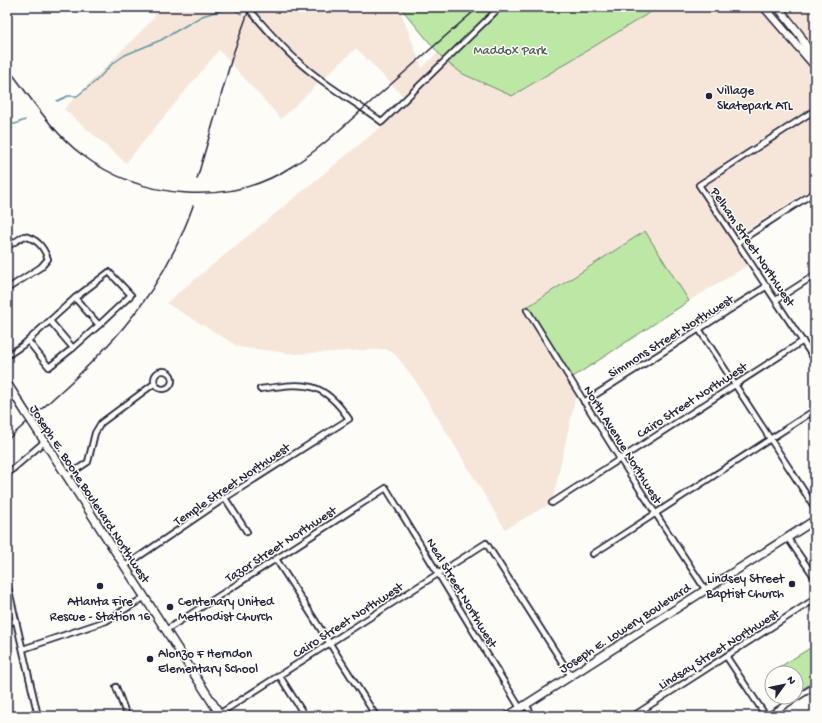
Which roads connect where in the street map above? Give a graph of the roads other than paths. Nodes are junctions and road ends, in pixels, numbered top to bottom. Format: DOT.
graph roads {
  1 [pos="247,7"];
  2 [pos="500,7"];
  3 [pos="778,8"];
  4 [pos="766,9"];
  5 [pos="815,65"];
  6 [pos="815,110"];
  7 [pos="815,192"];
  8 [pos="738,242"];
  9 [pos="7,247"];
  10 [pos="815,275"];
  11 [pos="767,286"];
  12 [pos="7,289"];
  13 [pos="75,298"];
  14 [pos="776,300"];
  15 [pos="527,310"];
  16 [pos="50,321"];
  17 [pos="98,325"];
  18 [pos="699,329"];
  19 [pos="28,341"];
  20 [pos="802,341"];
  21 [pos="73,348"];
  22 [pos="7,356"];
  23 [pos="815,360"];
  24 [pos="7,383"];
  25 [pos="155,384"];
  26 [pos="735,384"];
  27 [pos="260,389"];
  28 [pos="584,402"];
  29 [pos="815,410"];
  30 [pos="771,439"];
  31 [pos="44,442"];
  32 [pos="620,459"];
  33 [pos="7,474"];
  34 [pos="67,476"];
  35 [pos="386,488"];
  36 [pos="225,498"];
  37 [pos="552,503"];
  38 [pos="815,508"];
  39 [pos="656,514"];
  40 [pos="815,520"];
  41 [pos="247,532"];
  42 [pos="787,537"];
  43 [pos="593,554"];
  44 [pos="276,560"];
  45 [pos="125,566"];
  46 [pos="438,574"];
  47 [pos="815,578"];
  48 [pos="7,582"];
  49 [pos="705,589"];
  50 [pos="145,597"];
  51 [pos="815,600"];
  52 [pos="16,620"];
  53 [pos="7,624"];
  54 [pos="166,630"];
  55 [pos="330,643"];
  56 [pos="23,650"];
  57 [pos="726,656"];
  58 [pos="279,675"];
  59 [pos="571,676"];
  60 [pos="815,686"];
  61 [pos="116,687"];
  62 [pos="523,706"];
  63 [pos="220,715"];
  64 [pos="38,716"];
  65 [pos="127,716"];
  66 [pos="305,716"];
  67 [pos="376,716"];
  68 [pos="508,716"];
  69 [pos="533,716"];
  70 [pos="633,716"];
  71 [pos="767,716"];
  1 -- 2 [label="street"];
  3 -- 5 [label="main road"];
  4 -- 5 [label="main road"];
  6 -- 8 [label="street, Pelham Street Northwest"];
  7 -- 8 [label="street"];
  8 -- 11 [label="street, Pelham Street Northwest"];
  9 -- 12 [label="street"];
  10 -- 14 [label="street"];
  11 -- 14 [label="street, Pelham Street Northwest"];
  11 -- 18 [label="street, Simmons Street Northwest"];
  13 -- 16 [label="street"];
  13 -- 17 [label="street"];
  13 -- 17 [label="street"];
  14 -- 20 [label="street, Pelham Street Northwest"];
  15 -- 28 [label="street, North Avenue Northwest"];
  16 -- 19 [label="street"];
  16 -- 21 [label="street"];
  17 -- 21 [label="street"];
  18 -- 26 [label="street"];
  18 -- 28 [label="street, Simmons Street Northwest"];
  19 -- 21 [label="street"];
  19 -- 22 [label="street"];
  20 -- 23 [label="street, Pelham Street Northwest"];
  20 -- 26 [label="street, Cairo Street Northwest"];
  24 -- 31 [label="main road, Joseph E. Boone Boulevard Northwest, bridge"];
  25 -- 25 [label="street"];
  25 -- 34 [label="street"];
  26 -- 30 [label="street"];
  26 -- 32 [label="street, Cairo Street Northwest"];
  27 -- 36 [label="street, Temple Street Northwest"];
  28 -- 32 [label="street, North Avenue Northwest"];
  29 -- 30 [label="street"];
  30 -- 38 [label="street"];
  30 -- 39 [label="street"];
  31 -- 33 [label="street"];
  31 -- 34 [label="main road, Joseph E. Boone Boulevard Northwest"];
  32 -- 37 [label="street, Cairo Street Northwest"];
  32 -- 39 [label="street, North Avenue Northwest"];
  34 -- 45 [label="main road, Joseph E. Boone Boulevard Northwest"];
  35 -- 44 [label="street, Tazor Street Northwest"];
  35 -- 46 [label="street, Neal Street Northwest"];
  36 -- 41 [label="street"];
  36 -- 45 [label="street, Temple Street Northwest"];
  39 -- 43 [label="street"];
  39 -- 49 [label="street, North Avenue Northwest"];
  40 -- 42 [label="main road, Joseph E. Lowery Boulevard"];
  42 -- 47 [label="street"];
  42 -- 49 [label="main road, Joseph E. Lowery Boulevard"];
  44 -- 54 [label="street, Tazor Street Northwest"];
  44 -- 55 [label="street"];
  45 -- 50 [label="main road, Joseph E. Boone Boulevard Northwest"];
  46 -- 55 [label="street, Cairo Street Northwest"];
  46 -- 59 [label="street, Cairo Street Northwest"];
  46 -- 62 [label="street, Neal Street Northwest"];
  48 -- 52 [label="street"];
  49 -- 59 [label="main road, Joseph E. Lowery Boulevard"];
  50 -- 54 [label="main road, Joseph E. Boone Boulevard Northwest"];
  50 -- 56 [label="street"];
  51 -- 57 [label="street, Lindsay Street Northwest"];
  52 -- 53 [label="street"];
  52 -- 56 [label="street"];
  54 -- 63 [label="main road, Joseph E. Boone Boulevard Northwest"];
  55 -- 58 [label="street, Cairo Street Northwest"];
  55 -- 67 [label="street"];
  56 -- 64 [label="street"];
  57 -- 70 [label="street, Lindsay Street Northwest"];
  57 -- 71 [label="street"];
  58 -- 63 [label="street, Cairo Street Northwest"];
  58 -- 66 [label="street"];
  59 -- 62 [label="main road, Joseph E. Lowery Boulevard"];
  60 -- 71 [label="street"];
  61 -- 65 [label="street"];
  62 -- 68 [label="main road, Joseph E. Lowery Boulevard"];
  62 -- 69 [label="street, Neal Street Northwest"];
}
